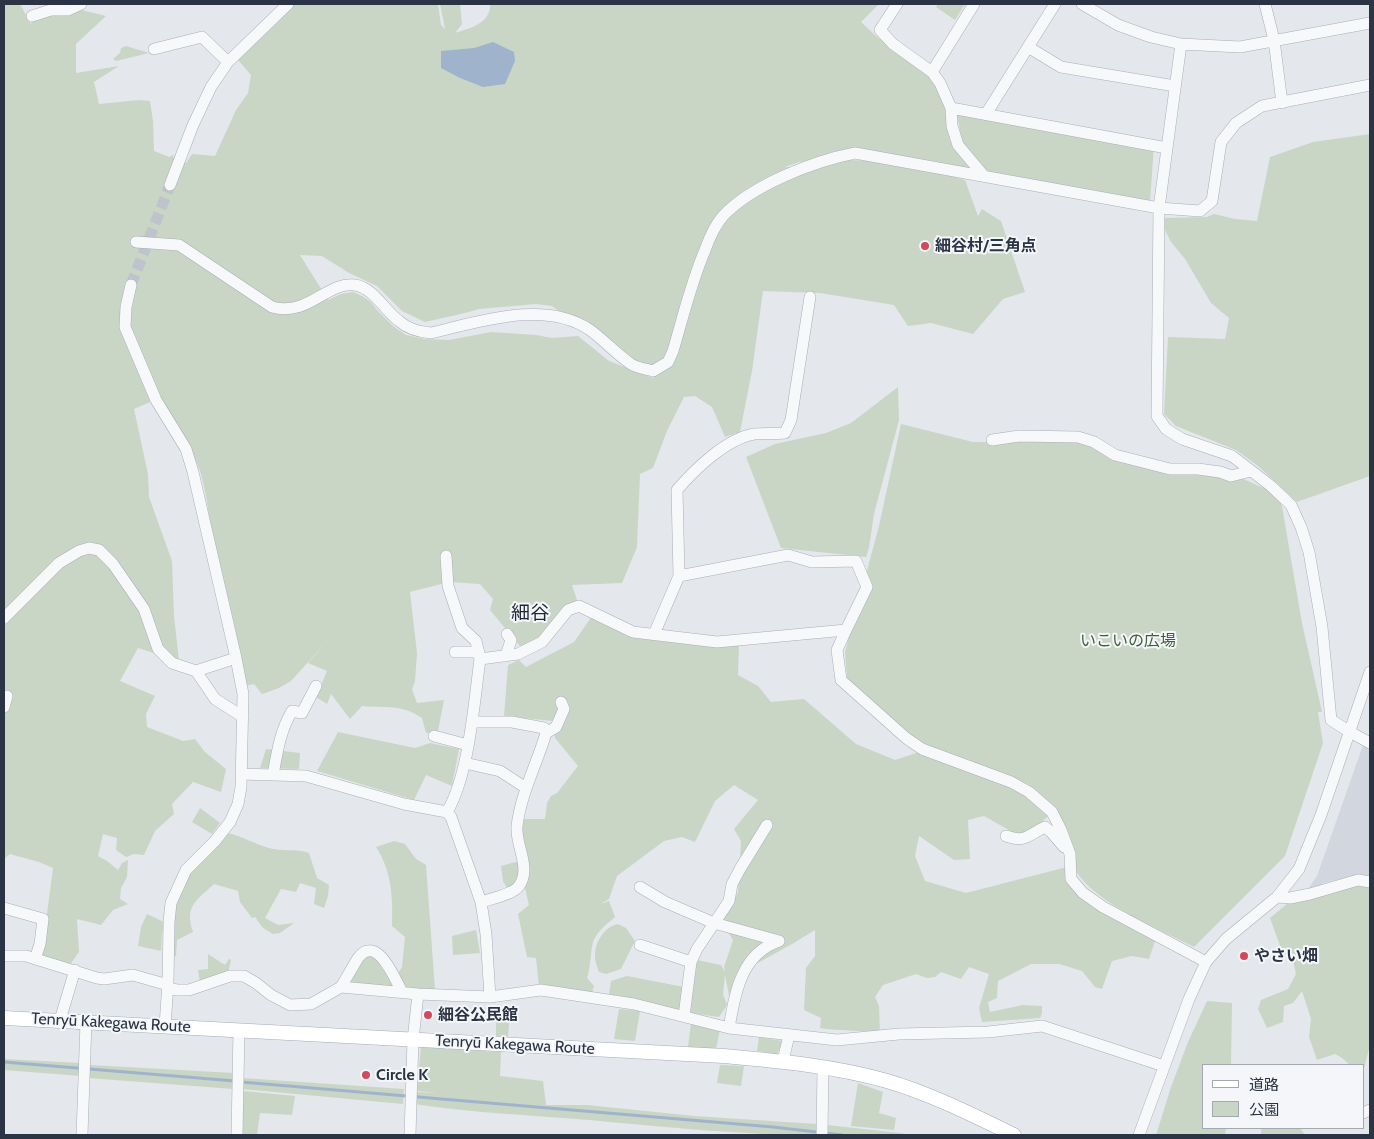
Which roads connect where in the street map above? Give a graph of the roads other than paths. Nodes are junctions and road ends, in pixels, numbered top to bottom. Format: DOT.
graph roads {
  1 [pos="81,4"];
  2 [pos="288,4"];
  3 [pos="896,4"];
  4 [pos="974,4"];
  5 [pos="1055,4"];
  6 [pos="1082,4"];
  7 [pos="1265,4"];
  8 [pos="32,16"];
  9 [pos="1370,24"];
  10 [pos="1274,40"];
  11 [pos="1181,44"];
  12 [pos="1028,48"];
  13 [pos="154,49"];
  14 [pos="228,62"];
  15 [pos="932,72"];
  16 [pos="1370,85"];
  17 [pos="1175,86"];
  18 [pos="1282,103"];
  19 [pos="950,108"];
  20 [pos="986,114"];
  21 [pos="1167,148"];
  22 [pos="984,176"];
  23 [pos="170,185"];
  24 [pos="1159,208"];
  25 [pos="136,242"];
  26 [pos="131,285"];
  27 [pos="810,297"];
  28 [pos="992,440"];
  29 [pos="1251,471"];
  30 [pos="446,556"];
  31 [pos="679,576"];
  32 [pos="4,618"];
  33 [pos="846,630"];
  34 [pos="507,634"];
  35 [pos="654,634"];
  36 [pos="455,652"];
  37 [pos="479,656"];
  38 [pos="506,656"];
  39 [pos="236,658"];
  40 [pos="196,671"];
  41 [pos="1370,672"];
  42 [pos="316,686"];
  43 [pos="561,702"];
  44 [pos="243,717"];
  45 [pos="472,722"];
  46 [pos="1350,732"];
  47 [pos="546,734"];
  48 [pos="434,736"];
  49 [pos="1370,743"];
  50 [pos="468,745"];
  51 [pos="464,763"];
  52 [pos="242,774"];
  53 [pos="273,775"];
  54 [pos="526,788"];
  55 [pos="447,812"];
  56 [pos="767,825"];
  57 [pos="1006,836"];
  58 [pos="1070,854"];
  59 [pos="1370,882"];
  60 [pos="640,888"];
  61 [pos="1277,897"];
  62 [pos="481,902"];
  63 [pos="4,908"];
  64 [pos="714,924"];
  65 [pos="640,946"];
  66 [pos="4,956"];
  67 [pos="35,959"];
  68 [pos="691,962"];
  69 [pos="1206,962"];
  70 [pos="74,970"];
  71 [pos="168,986"];
  72 [pos="340,987"];
  73 [pos="402,992"];
  74 [pos="418,994"];
  75 [pos="490,997"];
  76 [pos="684,1016"];
  77 [pos="4,1018"];
  78 [pos="60,1020"];
  79 [pos="86,1022"];
  80 [pos="165,1026"];
  81 [pos="729,1028"];
  82 [pos="239,1030"];
  83 [pos="789,1035"];
  84 [pos="413,1040"];
  85 [pos="783,1061"];
  86 [pos="1164,1066"];
  87 [pos="823,1067"];
  88 [pos="822,1130"];
  89 [pos="82,1135"];
  90 [pos="237,1135"];
  91 [pos="410,1135"];
  92 [pos="1014,1135"];
  93 [pos="1139,1135"];
  1 -- 8 [label="street"];
  2 -- 14 [label="street"];
  3 -- 15 [label="street"];
  4 -- 15 [label="street"];
  5 -- 12 [label="street"];
  6 -- 11 [label="street"];
  7 -- 10 [label="street"];
  9 -- 10 [label="street"];
  10 -- 11 [label="street"];
  10 -- 18 [label="street"];
  11 -- 17 [label="street"];
  12 -- 17 [label="street"];
  12 -- 20 [label="street"];
  13 -- 14 [label="street"];
  14 -- 23 [label="street"];
  15 -- 19 [label="street"];
  16 -- 18 [label="street"];
  17 -- 21 [label="street"];
  18 -- 24 [label="street"];
  19 -- 20 [label="street"];
  19 -- 22 [label="street"];
  20 -- 21 [label="street"];
  21 -- 24 [label="street"];
  22 -- 24 [label="street"];
  22 -- 25 [label="street"];
  24 -- 29 [label="street"];
  26 -- 39 [label="street"];
  27 -- 31 [label="street"];
  28 -- 29 [label="street"];
  29 -- 46 [label="street"];
  30 -- 37 [label="street"];
  31 -- 33 [label="street"];
  31 -- 35 [label="street"];
  32 -- 40 [label="street"];
  33 -- 35 [label="street"];
  33 -- 58 [label="street"];
  34 -- 38 [label="street"];
  35 -- 38 [label="street"];
  36 -- 37 [label="street"];
  37 -- 38 [label="street"];
  37 -- 45 [label="street"];
  39 -- 40 [label="street"];
  39 -- 44 [label="street"];
  40 -- 44 [label="street"];
  41 -- 46 [label="street"];
  42 -- 53 [label="street"];
  43 -- 47 [label="street"];
  44 -- 52 [label="street"];
  45 -- 47 [label="street"];
  45 -- 50 [label="street"];
  46 -- 49 [label="street"];
  46 -- 61 [label="street"];
  47 -- 54 [label="street"];
  48 -- 50 [label="street"];
  50 -- 51 [label="street"];
  51 -- 54 [label="street"];
  51 -- 55 [label="street"];
  52 -- 53 [label="street"];
  52 -- 71 [label="street"];
  53 -- 55 [label="street"];
  54 -- 62 [label="street"];
  55 -- 62 [label="street"];
  56 -- 64 [label="street"];
  57 -- 58 [label="street"];
  58 -- 69 [label="street"];
  59 -- 61 [label="street"];
  60 -- 64 [label="street"];
  61 -- 69 [label="street"];
  62 -- 75 [label="street"];
  63 -- 67 [label="street"];
  64 -- 68 [label="street"];
  64 -- 81 [label="street"];
  65 -- 68 [label="street"];
  66 -- 67 [label="street"];
  67 -- 70 [label="street"];
  68 -- 76 [label="street"];
  69 -- 86 [label="street"];
  70 -- 71 [label="street"];
  70 -- 78 [label="street"];
  71 -- 72 [label="street"];
  71 -- 80 [label="street"];
  72 -- 73 [label="street"];
  72 -- 73 [label="street"];
  73 -- 74 [label="street"];
  74 -- 75 [label="street"];
  74 -- 84 [label="street"];
  75 -- 76 [label="street"];
  76 -- 81 [label="street"];
  77 -- 78 [label="main road, Tenryū Kakegawa Route"];
  78 -- 79 [label="main road, Tenryū Kakegawa Route"];
  79 -- 80 [label="main road, Tenryū Kakegawa Route"];
  79 -- 89 [label="street"];
  80 -- 82 [label="main road, Tenryū Kakegawa Route"];
  81 -- 83 [label="street"];
  82 -- 84 [label="main road, Tenryū Kakegawa Route"];
  82 -- 90 [label="street"];
  83 -- 85 [label="street"];
  83 -- 86 [label="street"];
  84 -- 85 [label="main road, Tenryū Kakegawa Route"];
  84 -- 91 [label="street"];
  85 -- 87 [label="main road, Tenryū Kakegawa Route"];
  86 -- 93 [label="street"];
  87 -- 88 [label="street"];
  87 -- 92 [label="main road, Tenryū Kakegawa Route"];
}
